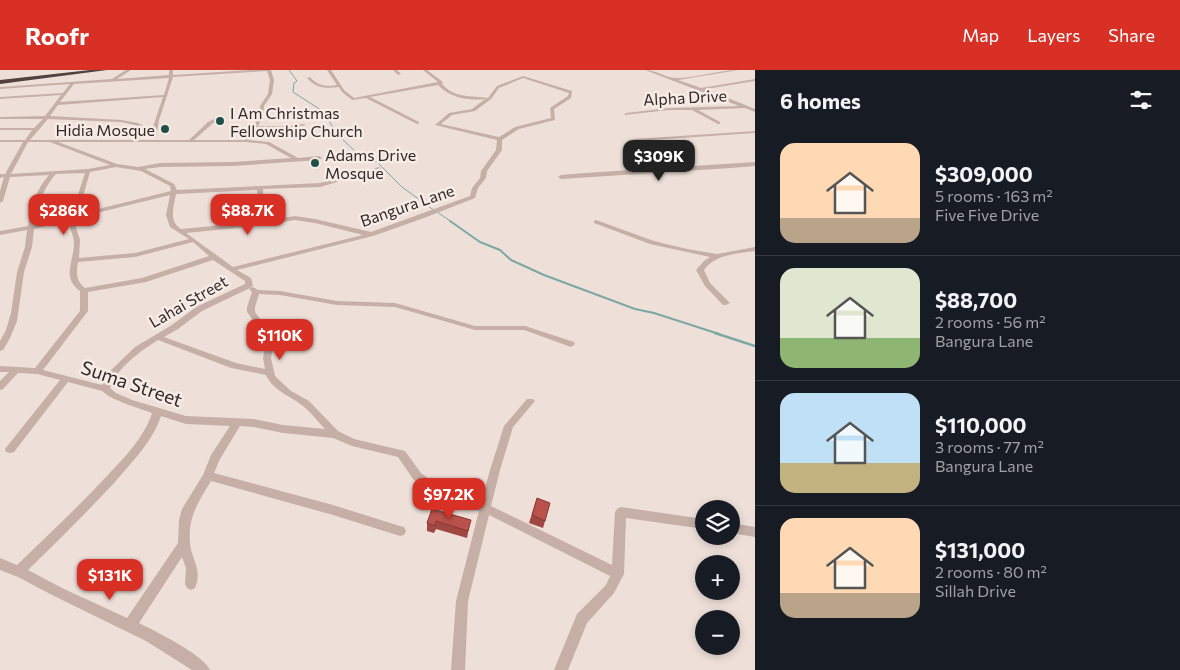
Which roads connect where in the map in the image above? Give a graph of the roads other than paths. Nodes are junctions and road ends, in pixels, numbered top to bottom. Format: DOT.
graph roads {
  1 [pos="98,70"];
  2 [pos="104,70"];
  3 [pos="129,70"];
  4 [pos="171,70"];
  5 [pos="267,70"];
  6 [pos="329,70"];
  7 [pos="395,70"];
  8 [pos="425,70"];
  9 [pos="647,70"];
  10 [pos="737,70"];
  11 [pos="399,74"];
  12 [pos="172,76"];
  13 [pos="309,78"];
  14 [pos="676,79"];
  15 [pos="755,80"];
  16 [pos="0,81"];
  17 [pos="106,81"];
  18 [pos="72,83"];
  19 [pos="439,83"];
  20 [pos="339,86"];
  21 [pos="0,88"];
  22 [pos="701,88"];
  23 [pos="64,94"];
  24 [pos="164,96"];
  25 [pos="366,97"];
  26 [pos="0,98"];
  27 [pos="490,98"];
  28 [pos="58,102"];
  29 [pos="0,104"];
  30 [pos="745,107"];
  31 [pos="691,108"];
  32 [pos="755,111"];
  33 [pos="626,114"];
  34 [pos="47,117"];
  35 [pos="220,117"];
  36 [pos="0,118"];
  37 [pos="418,122"];
  38 [pos="718,123"];
  39 [pos="304,125"];
  40 [pos="255,127"];
  41 [pos="0,129"];
  42 [pos="35,129"];
  43 [pos="755,132"];
  44 [pos="154,133"];
  45 [pos="500,139"];
  46 [pos="191,140"];
  47 [pos="635,140"];
  48 [pos="0,141"];
  49 [pos="246,141"];
  50 [pos="26,142"];
  51 [pos="52,142"];
  52 [pos="154,142"];
  53 [pos="319,158"];
  54 [pos="296,159"];
  55 [pos="755,164"];
  56 [pos="116,165"];
  57 [pos="137,168"];
  58 [pos="379,169"];
  59 [pos="88,171"];
  60 [pos="54,173"];
  61 [pos="8,175"];
  62 [pos="0,176"];
  63 [pos="560,177"];
  64 [pos="260,189"];
  65 [pos="174,192"];
  66 [pos="0,201"];
  67 [pos="75,217"];
  68 [pos="238,221"];
  69 [pos="596,222"];
  70 [pos="30,228"];
  71 [pos="182,231"];
  72 [pos="0,233"];
  73 [pos="369,234"];
  74 [pos="194,240"];
  75 [pos="755,249"];
  76 [pos="718,256"];
  77 [pos="214,257"];
  78 [pos="75,260"];
  79 [pos="232,269"];
  80 [pos="250,284"];
  81 [pos="84,290"];
  82 [pos="256,292"];
  83 [pos="726,303"];
  84 [pos="0,333"];
  85 [pos="9,335"];
  86 [pos="157,337"];
  87 [pos="571,344"];
  88 [pos="0,348"];
  89 [pos="0,369"];
  90 [pos="16,370"];
  91 [pos="37,371"];
  92 [pos="269,372"];
  93 [pos="66,379"];
  94 [pos="0,387"];
  95 [pos="105,390"];
  96 [pos="530,401"];
  97 [pos="157,412"];
  98 [pos="237,423"];
  99 [pos="335,434"];
  100 [pos="10,449"];
  101 [pos="208,476"];
  102 [pos="486,510"];
  103 [pos="695,523"];
  104 [pos="740,530"];
  105 [pos="400,531"];
  106 [pos="755,532"];
  107 [pos="184,544"];
  108 [pos="0,564"];
  109 [pos="19,571"];
  110 [pos="618,574"];
  111 [pos="192,584"];
  112 [pos="130,626"];
  113 [pos="203,670"];
  114 [pos="458,670"];
  115 [pos="561,670"];
  1 -- 16 [label="highway"];
  2 -- 16 [label="highway"];
  3 -- 17 [label="street"];
  4 -- 12 [label="street"];
  5 -- 12 [label="street"];
  5 -- 40 [label="street"];
  6 -- 20 [label="street"];
  7 -- 11 [label="street"];
  8 -- 19 [label="street"];
  9 -- 14 [label="street"];
  10 -- 14 [label="street"];
  12 -- 17 [label="street"];
  12 -- 24 [label="street"];
  13 -- 20 [label="street"];
  14 -- 22 [label="street"];
  15 -- 22 [label="street"];
  17 -- 18 [label="street"];
  18 -- 21 [label="street"];
  18 -- 23 [label="street"];
  19 -- 25 [label="street"];
  19 -- 27 [label="street"];
  20 -- 25 [label="street"];
  22 -- 30 [label="street"];
  23 -- 26 [label="street"];
  23 -- 28 [label="street"];
  24 -- 28 [label="street"];
  24 -- 44 [label="street"];
  25 -- 37 [label="street"];
  27 -- 45 [label="street"];
  27 -- 45 [label="street"];
  28 -- 29 [label="street"];
  28 -- 34 [label="street"];
  30 -- 31 [label="street, Alpha Drive"];
  30 -- 32 [label="street"];
  31 -- 33 [label="street, Alpha Drive"];
  31 -- 38 [label="street"];
  34 -- 36 [label="street"];
  34 -- 42 [label="street"];
  34 -- 44 [label="street"];
  35 -- 46 [label="street"];
  39 -- 40 [label="street"];
  40 -- 49 [label="street"];
  41 -- 42 [label="street"];
  42 -- 50 [label="street"];
  43 -- 47 [label="street"];
  44 -- 52 [label="street"];
  45 -- 73 [label="street, Bangura Lane"];
  46 -- 49 [label="street"];
  46 -- 52 [label="street"];
  48 -- 50 [label="street"];
  49 -- 54 [label="street"];
  50 -- 51 [label="street"];
  50 -- 61 [label="street"];
  51 -- 52 [label="street"];
  51 -- 56 [label="street"];
  53 -- 54 [label="street"];
  54 -- 57 [label="street"];
  55 -- 63 [label="street"];
  56 -- 57 [label="street"];
  56 -- 59 [label="street"];
  57 -- 65 [label="street"];
  58 -- 64 [label="street"];
  59 -- 60 [label="street"];
  59 -- 67 [label="street"];
  60 -- 61 [label="street"];
  60 -- 70 [label="street"];
  61 -- 62 [label="street"];
  61 -- 66 [label="street"];
  64 -- 65 [label="street"];
  64 -- 68 [label="street"];
  65 -- 67 [label="street"];
  65 -- 71 [label="street, Lahai Street"];
  67 -- 70 [label="street"];
  67 -- 78 [label="street"];
  69 -- 76 [label="street"];
  70 -- 72 [label="street"];
  70 -- 85 [label="street"];
  71 -- 73 [label="street"];
  71 -- 74 [label="street, Lahai Street"];
  73 -- 79 [label="street, Bangura Lane"];
  74 -- 77 [label="street, Lahai Street"];
  74 -- 78 [label="street"];
  75 -- 76 [label="street"];
  76 -- 83 [label="street"];
  77 -- 79 [label="street, Lahai Street"];
  77 -- 81 [label="street"];
  78 -- 81 [label="street"];
  79 -- 80 [label="street, Lahai Street"];
  80 -- 82 [label="street"];
  80 -- 86 [label="street, Lahai Street"];
  81 -- 91 [label="street"];
  82 -- 87 [label="street"];
  82 -- 92 [label="street"];
  84 -- 85 [label="street"];
  85 -- 88 [label="street"];
  86 -- 92 [label="street"];
  86 -- 95 [label="street, Lahai Street"];
  89 -- 90 [label="street, Suma Street"];
  90 -- 91 [label="street, Suma Street"];
  90 -- 94 [label="street"];
  91 -- 93 [label="street, Suma Street"];
  92 -- 99 [label="street"];
  93 -- 95 [label="street, Suma Street"];
  93 -- 100 [label="street"];
  95 -- 97 [label="street, Suma Street"];
  96 -- 102 [label="street"];
  97 -- 98 [label="street, Suma Street"];
  97 -- 109 [label="street"];
  98 -- 99 [label="street, Suma Street"];
  98 -- 101 [label="street"];
  99 -- 102 [label="street"];
  101 -- 105 [label="street"];
  101 -- 107 [label="street"];
  102 -- 110 [label="street"];
  102 -- 114 [label="street"];
  103 -- 110 [label="street"];
  104 -- 106 [label="street"];
  107 -- 111 [label="street"];
  107 -- 112 [label="street"];
  108 -- 109 [label="street"];
  109 -- 112 [label="street"];
  110 -- 115 [label="street"];
  112 -- 113 [label="street"];
}
